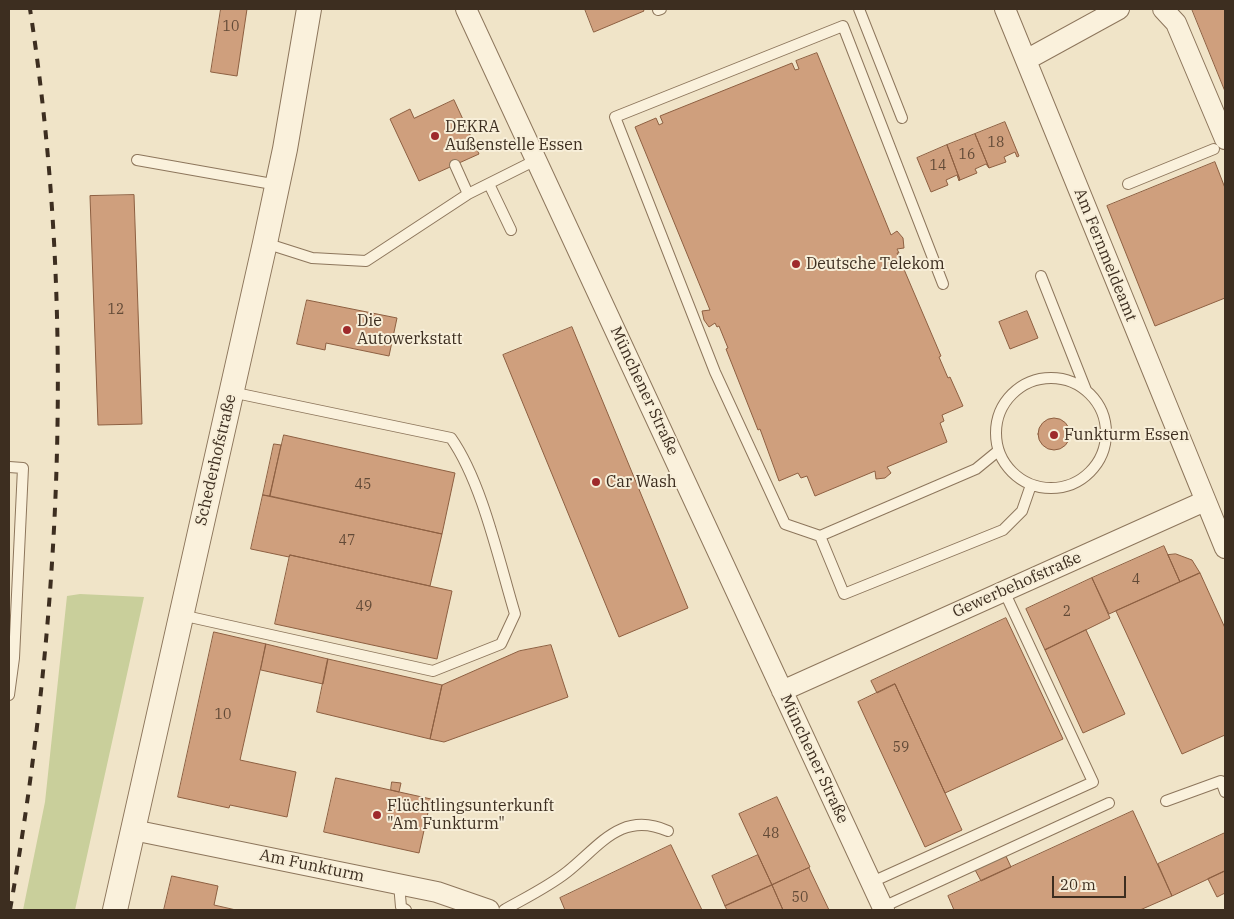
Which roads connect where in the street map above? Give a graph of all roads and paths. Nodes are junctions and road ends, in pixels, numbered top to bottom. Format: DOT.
graph roads {
  1 [pos="309,9"];
  2 [pos="466,9"];
  3 [pos="859,9"];
  4 [pos="1006,9"];
  5 [pos="1119,9"];
  6 [pos="1163,9"];
  7 [pos="1026,60"];
  8 [pos="902,118"];
  9 [pos="1220,144"];
  10 [pos="137,160"];
  11 [pos="536,160"];
  12 [pos="455,165"];
  13 [pos="278,184"];
  14 [pos="489,184"];
  15 [pos="1128,184"];
  16 [pos="468,194"];
  17 [pos="511,230"];
  18 [pos="265,243"];
  19 [pos="1041,276"];
  20 [pos="943,284"];
  21 [pos="1086,390"];
  22 [pos="231,392"];
  23 [pos="998,450"];
  24 [pos="9,467"];
  25 [pos="1031,485"];
  26 [pos="1205,500"];
  27 [pos="820,536"];
  28 [pos="1225,548"];
  29 [pos="1004,591"];
  30 [pos="181,615"];
  31 [pos="782,691"];
  32 [pos="9,695"];
  33 [pos="1225,792"];
  34 [pos="1166,801"];
  35 [pos="1109,803"];
  36 [pos="133,830"];
  37 [pos="668,831"];
  38 [pos="872,882"];
  39 [pos="399,884"];
  40 [pos="884,908"];
  41 [pos="114,910"];
  42 [pos="406,910"];
  43 [pos="489,910"];
  44 [pos="504,910"];
  1 -- 13 [label="street, Schederhofstraße"];
  2 -- 11 [label="street, Münchener Straße"];
  3 -- 8 [label="lane"];
  4 -- 7 [label="street, Am Fernmeldeamt"];
  5 -- 7 [label="street"];
  6 -- 9 [label="street"];
  7 -- 26 [label="street, Am Fernmeldeamt"];
  9 -- 15 [label="lane"];
  10 -- 13 [label="lane"];
  11 -- 14 [label="lane"];
  11 -- 31 [label="street, Münchener Straße"];
  12 -- 16 [label="lane"];
  13 -- 18 [label="street, Schederhofstraße"];
  14 -- 16 [label="lane"];
  14 -- 17 [label="lane"];
  16 -- 18 [label="lane"];
  18 -- 22 [label="street, Schederhofstraße"];
  19 -- 21 [label="lane"];
  20 -- 27 [label="lane"];
  21 -- 23 [label="lane"];
  21 -- 25 [label="lane"];
  22 -- 30 [label="street, Schederhofstraße"];
  22 -- 30 [label="lane"];
  23 -- 25 [label="lane"];
  23 -- 27 [label="lane"];
  24 -- 32 [label="lane"];
  25 -- 27 [label="lane"];
  26 -- 28 [label="street"];
  26 -- 29 [label="street, Gewerbehofstraße"];
  29 -- 31 [label="street, Gewerbehofstraße"];
  29 -- 38 [label="lane"];
  30 -- 36 [label="street, Schederhofstraße"];
  31 -- 38 [label="street, Münchener Straße"];
  33 -- 34 [label="lane"];
  35 -- 40 [label="lane"];
  36 -- 39 [label="street, Am Funkturm"];
  36 -- 41 [label="street, Schederhofstraße"];
  37 -- 44 [label="lane"];
  38 -- 40 [label="street, Münchener Straße"];
  39 -- 42 [label="lane"];
  39 -- 43 [label="street, Am Funkturm"];
}
